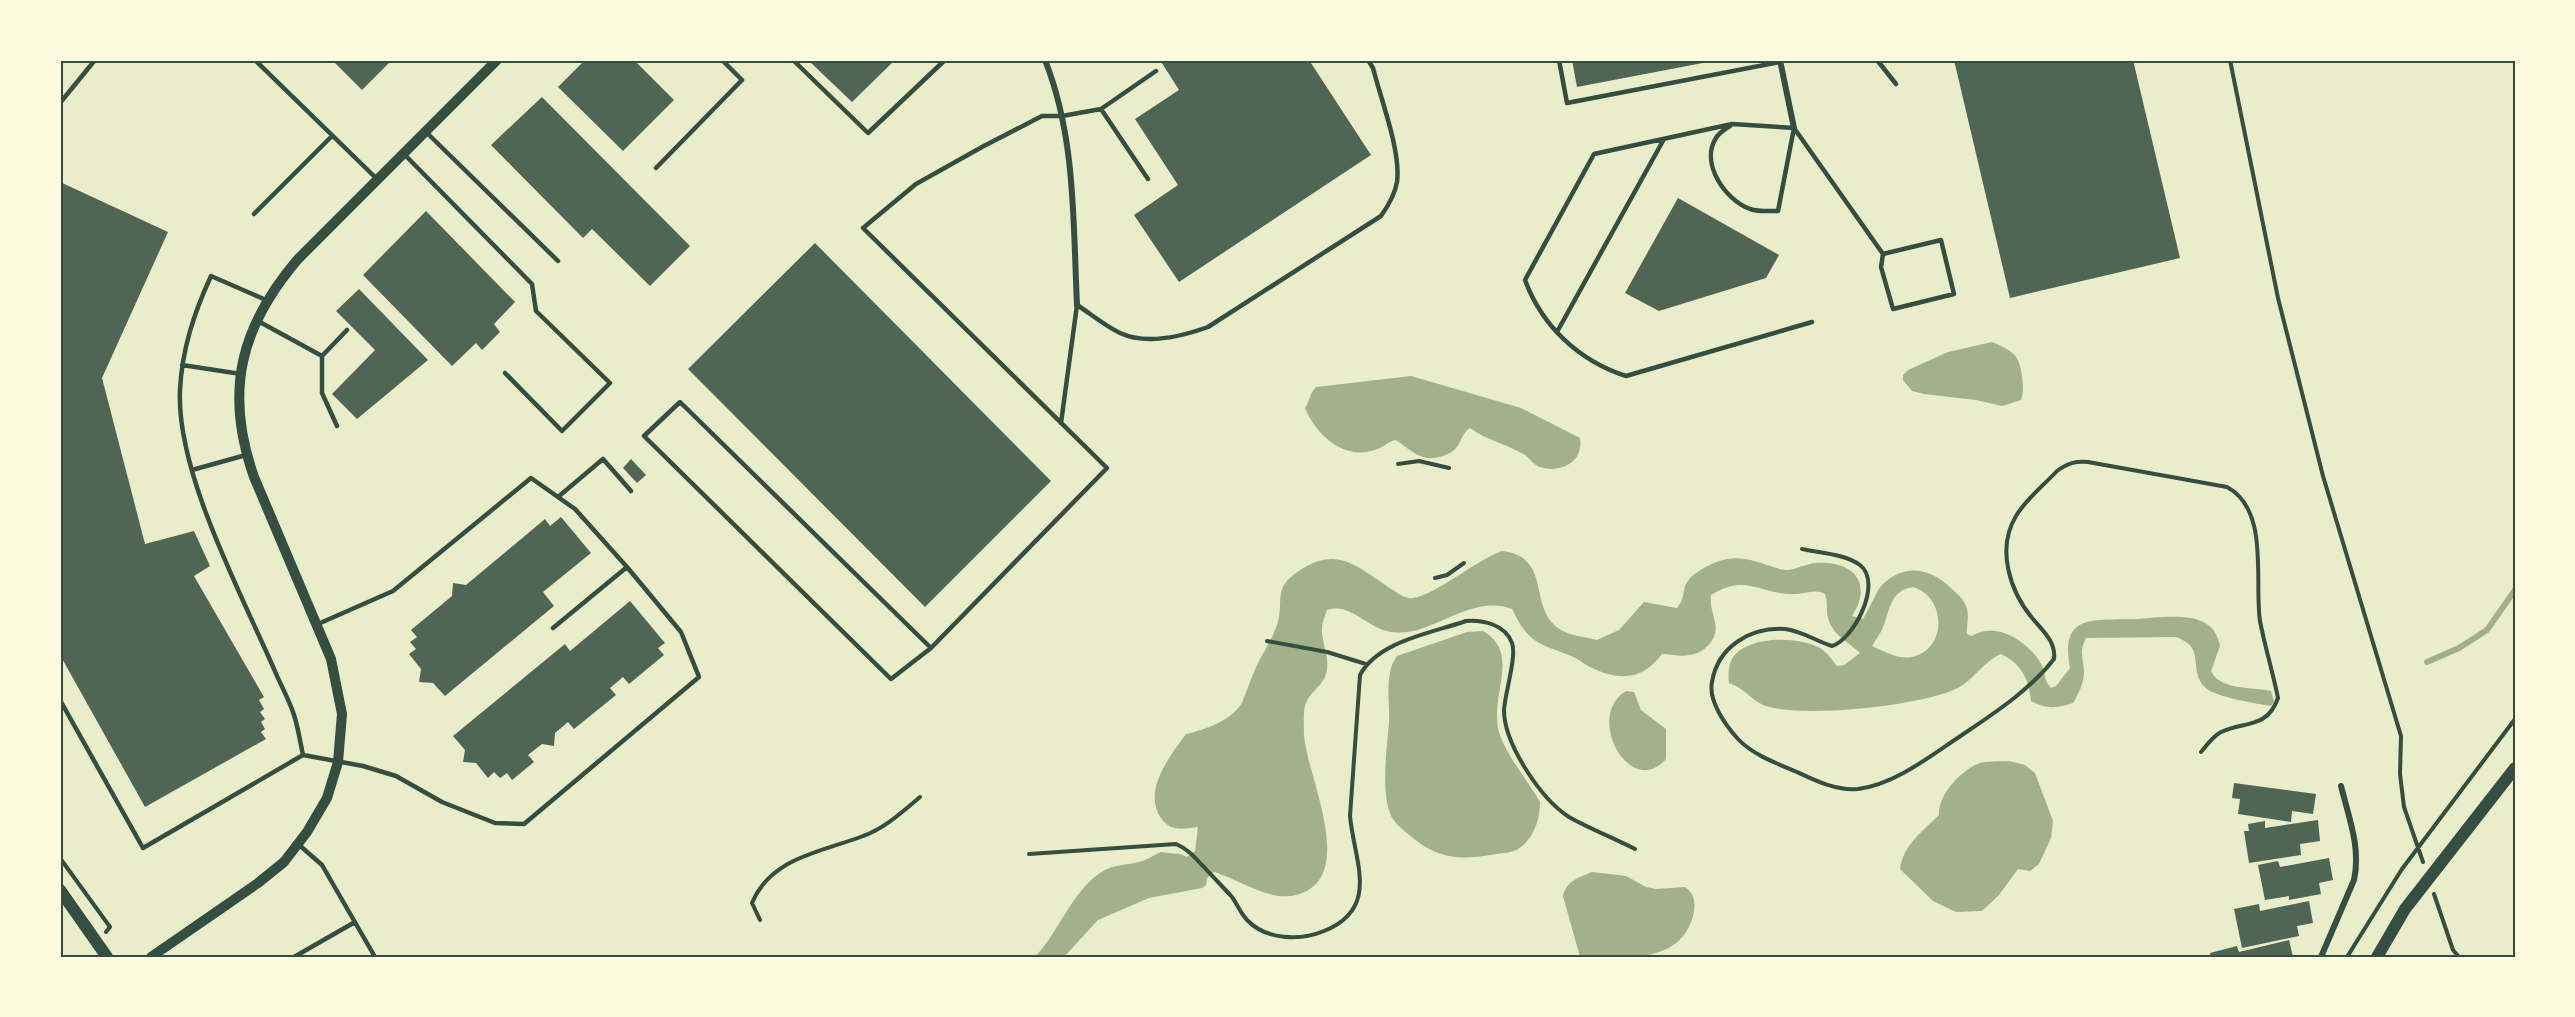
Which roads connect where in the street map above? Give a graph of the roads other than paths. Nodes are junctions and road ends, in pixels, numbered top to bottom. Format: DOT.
graph roads {
  1 [pos="95,60"];
  2 [pos="255,60"];
  3 [pos="497,60"];
  4 [pos="722,60"];
  5 [pos="793,60"];
  6 [pos="945,60"];
  7 [pos="1045,60"];
  8 [pos="1368,60"];
  9 [pos="1559,60"];
  10 [pos="1877,60"];
  11 [pos="1780,61"];
  12 [pos="1156,71"];
  13 [pos="1896,84"];
  14 [pos="60,103"];
  15 [pos="1101,109"];
  16 [pos="1062,116"];
  17 [pos="1732,124"];
  18 [pos="1794,128"];
  19 [pos="425,131"];
  20 [pos="332,136"];
  21 [pos="1664,139"];
  22 [pos="403,153"];
  23 [pos="656,168"];
  24 [pos="377,179"];
  25 [pos="1148,179"];
  26 [pos="254,214"];
  27 [pos="1883,254"];
  28 [pos="558,261"];
  29 [pos="266,300"];
  30 [pos="1077,305"];
  31 [pos="256,320"];
  32 [pos="1812,322"];
  33 [pos="347,330"];
  34 [pos="1557,332"];
  35 [pos="322,356"];
  36 [pos="182,365"];
  37 [pos="505,373"];
  38 [pos="241,374"];
  39 [pos="1061,423"];
  40 [pos="337,426"];
  41 [pos="246,455"];
  42 [pos="192,470"];
  43 [pos="631,491"];
  44 [pos="558,497"];
  45 [pos="627,567"];
  46 [pos="316,625"];
  47 [pos="553,628"];
  48 [pos="931,648"];
  49 [pos="60,700"];
  50 [pos="303,755"];
  51 [pos="338,762"];
  52 [pos="2515,768"];
  53 [pos="2341,786"];
  54 [pos="297,844"];
  55 [pos="60,890"];
  56 [pos="355,922"];
  57 [pos="107,957"];
  58 [pos="151,957"];
  59 [pos="294,957"];
  60 [pos="375,957"];
  61 [pos="2321,957"];
  62 [pos="2378,957"];
  1 -- 14 [label="lane"];
  2 -- 20 [label="lane"];
  3 -- 19 [label="street"];
  4 -- 23 [label="lane"];
  5 -- 6 [label="lane"];
  7 -- 16 [label="street"];
  8 -- 30 [label="lane"];
  9 -- 11 [label="lane"];
  10 -- 13 [label="lane"];
  11 -- 18 [label="street"];
  12 -- 15 [label="lane"];
  15 -- 16 [label="lane"];
  15 -- 25 [label="lane"];
  16 -- 30 [label="street"];
  16 -- 39 [label="lane"];
  17 -- 18 [label="lane"];
  17 -- 18 [label="lane"];
  17 -- 21 [label="lane"];
  18 -- 27 [label="lane"];
  19 -- 22 [label="street"];
  19 -- 28 [label="lane"];
  20 -- 24 [label="lane"];
  20 -- 26 [label="lane"];
  21 -- 34 [label="lane"];
  21 -- 34 [label="lane"];
  22 -- 24 [label="street"];
  22 -- 37 [label="lane"];
  24 -- 29 [label="street"];
  27 -- 27 [label="lane"];
  29 -- 31 [label="street"];
  29 -- 36 [label="lane"];
  30 -- 39 [label="lane"];
  31 -- 35 [label="lane"];
  31 -- 38 [label="street"];
  32 -- 34 [label="lane"];
  33 -- 35 [label="lane"];
  35 -- 40 [label="lane"];
  36 -- 38 [label="lane"];
  36 -- 42 [label="lane"];
  38 -- 41 [label="street"];
  39 -- 48 [label="lane"];
  41 -- 42 [label="lane"];
  41 -- 46 [label="street"];
  42 -- 50 [label="lane"];
  43 -- 44 [label="lane"];
  44 -- 45 [label="lane"];
  44 -- 46 [label="lane"];
  45 -- 47 [label="lane"];
  45 -- 51 [label="lane"];
  46 -- 51 [label="street"];
  48 -- 48 [label="lane"];
  49 -- 50 [label="lane"];
  50 -- 51 [label="lane"];
  51 -- 54 [label="street"];
  52 -- 62 [label="main road"];
  53 -- 61 [label="street"];
  54 -- 56 [label="lane"];
  54 -- 58 [label="street"];
  55 -- 57 [label="main road"];
  56 -- 59 [label="lane"];
  56 -- 60 [label="lane"];
}
